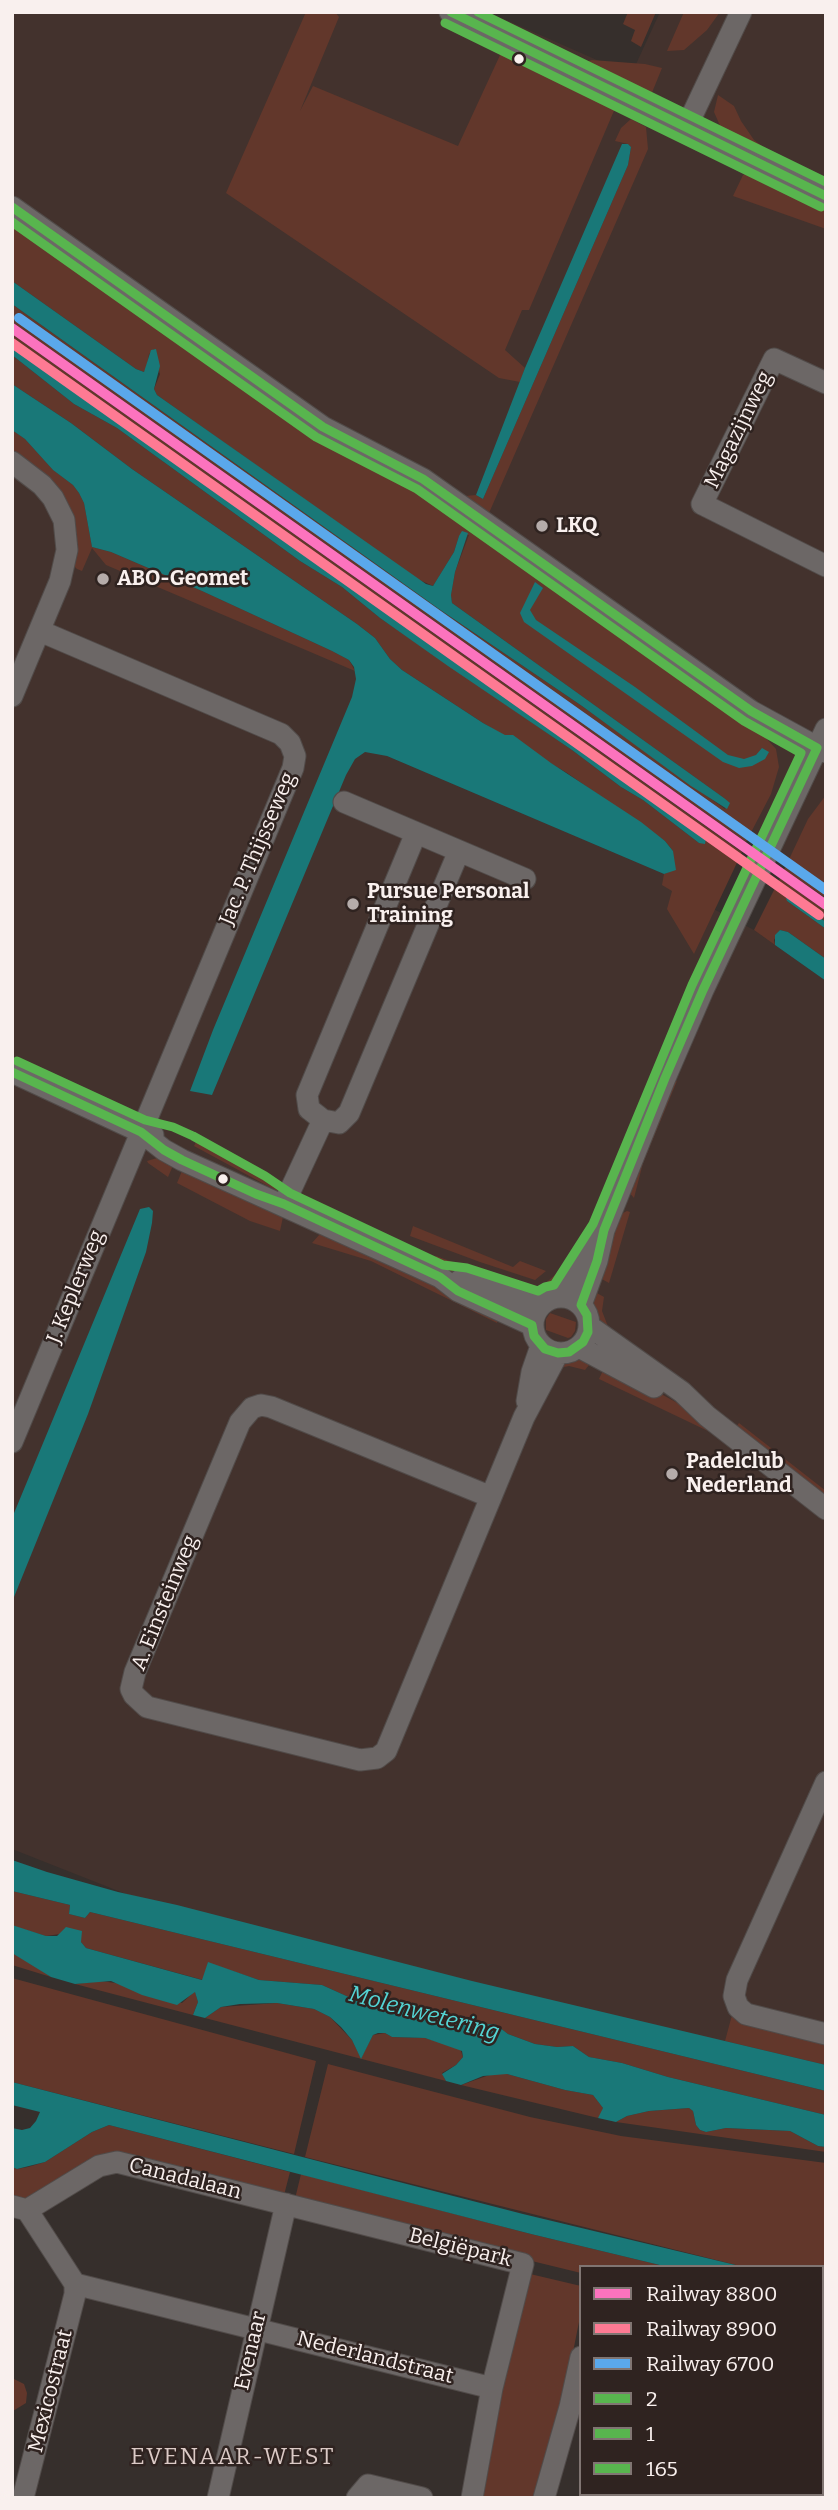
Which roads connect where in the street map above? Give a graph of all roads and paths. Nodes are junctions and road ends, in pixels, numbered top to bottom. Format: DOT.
graph roads {
  1 [pos="450,12"];
  2 [pos="741,12"];
  3 [pos="687,127"];
  4 [pos="826,196"];
  5 [pos="12,207"];
  6 [pos="826,383"];
  7 [pos="12,462"];
  8 [pos="826,566"];
  9 [pos="40,631"];
  10 [pos="12,696"];
  11 [pos="823,743"];
  12 [pos="344,802"];
  13 [pos="416,832"];
  14 [pos="458,851"];
  15 [pos="525,879"];
  16 [pos="12,1072"];
  17 [pos="323,1120"];
  18 [pos="141,1132"];
  19 [pos="284,1204"];
  20 [pos="604,1230"];
  21 [pos="561,1296"];
  22 [pos="581,1305"];
  23 [pos="536,1315"];
  24 [pos="589,1326"];
  25 [pos="579,1346"];
  26 [pos="549,1349"];
  27 [pos="707,1416"];
  28 [pos="12,1442"];
  29 [pos="491,1497"];
  30 [pos="826,1508"];
  31 [pos="826,1782"];
  32 [pos="826,2034"];
  33 [pos="286,2204"];
  34 [pos="20,2208"];
  35 [pos="75,2284"];
  36 [pos="257,2328"];
  37 [pos="579,2374"];
  38 [pos="492,2388"];
  39 [pos="575,2408"];
  40 [pos="363,2491"];
  41 [pos="23,2498"];
  42 [pos="218,2498"];
  43 [pos="422,2498"];
  44 [pos="472,2498"];
  45 [pos="544,2498"];
  1 -- 3 [label="street"];
  2 -- 3 [label="street"];
  3 -- 4 [label="street"];
  5 -- 11 [label="street"];
  6 -- 8 [label="street, Magazijnweg"];
  7 -- 9 [label="street"];
  9 -- 10 [label="street"];
  9 -- 18 [label="street, Jac. P. Thijsseweg"];
  11 -- 20 [label="street"];
  12 -- 13 [label="street"];
  13 -- 14 [label="street"];
  13 -- 17 [label="street"];
  14 -- 15 [label="street"];
  14 -- 17 [label="street"];
  16 -- 18 [label="street"];
  17 -- 19 [label="street"];
  18 -- 19 [label="street"];
  18 -- 28 [label="street, J. Keplerweg"];
  19 -- 23 [label="street"];
  20 -- 21 [label="street"];
  20 -- 22 [label="street"];
  21 -- 22 [label="street"];
  21 -- 23 [label="street"];
  22 -- 24 [label="street"];
  23 -- 26 [label="street"];
  24 -- 25 [label="street"];
  24 -- 27 [label="street"];
  25 -- 26 [label="street"];
  25 -- 27 [label="street"];
  26 -- 29 [label="street, A. Einsteinweg"];
  27 -- 30 [label="street"];
  29 -- 29 [label="street, A. Einsteinweg"];
  31 -- 32 [label="street"];
  33 -- 34 [label="street, Canadalaan"];
  33 -- 36 [label="street, Evenaar"];
  33 -- 38 [label="street, Belgiëpark"];
  34 -- 35 [label="street"];
  35 -- 36 [label="street"];
  35 -- 41 [label="street, Mexicostraat"];
  36 -- 38 [label="street, Nederlandstraat"];
  36 -- 42 [label="street, Evenaar"];
  37 -- 39 [label="street"];
  38 -- 44 [label="street, Belgiëpark"];
  39 -- 45 [label="street"];
  40 -- 43 [label="street"];
}
